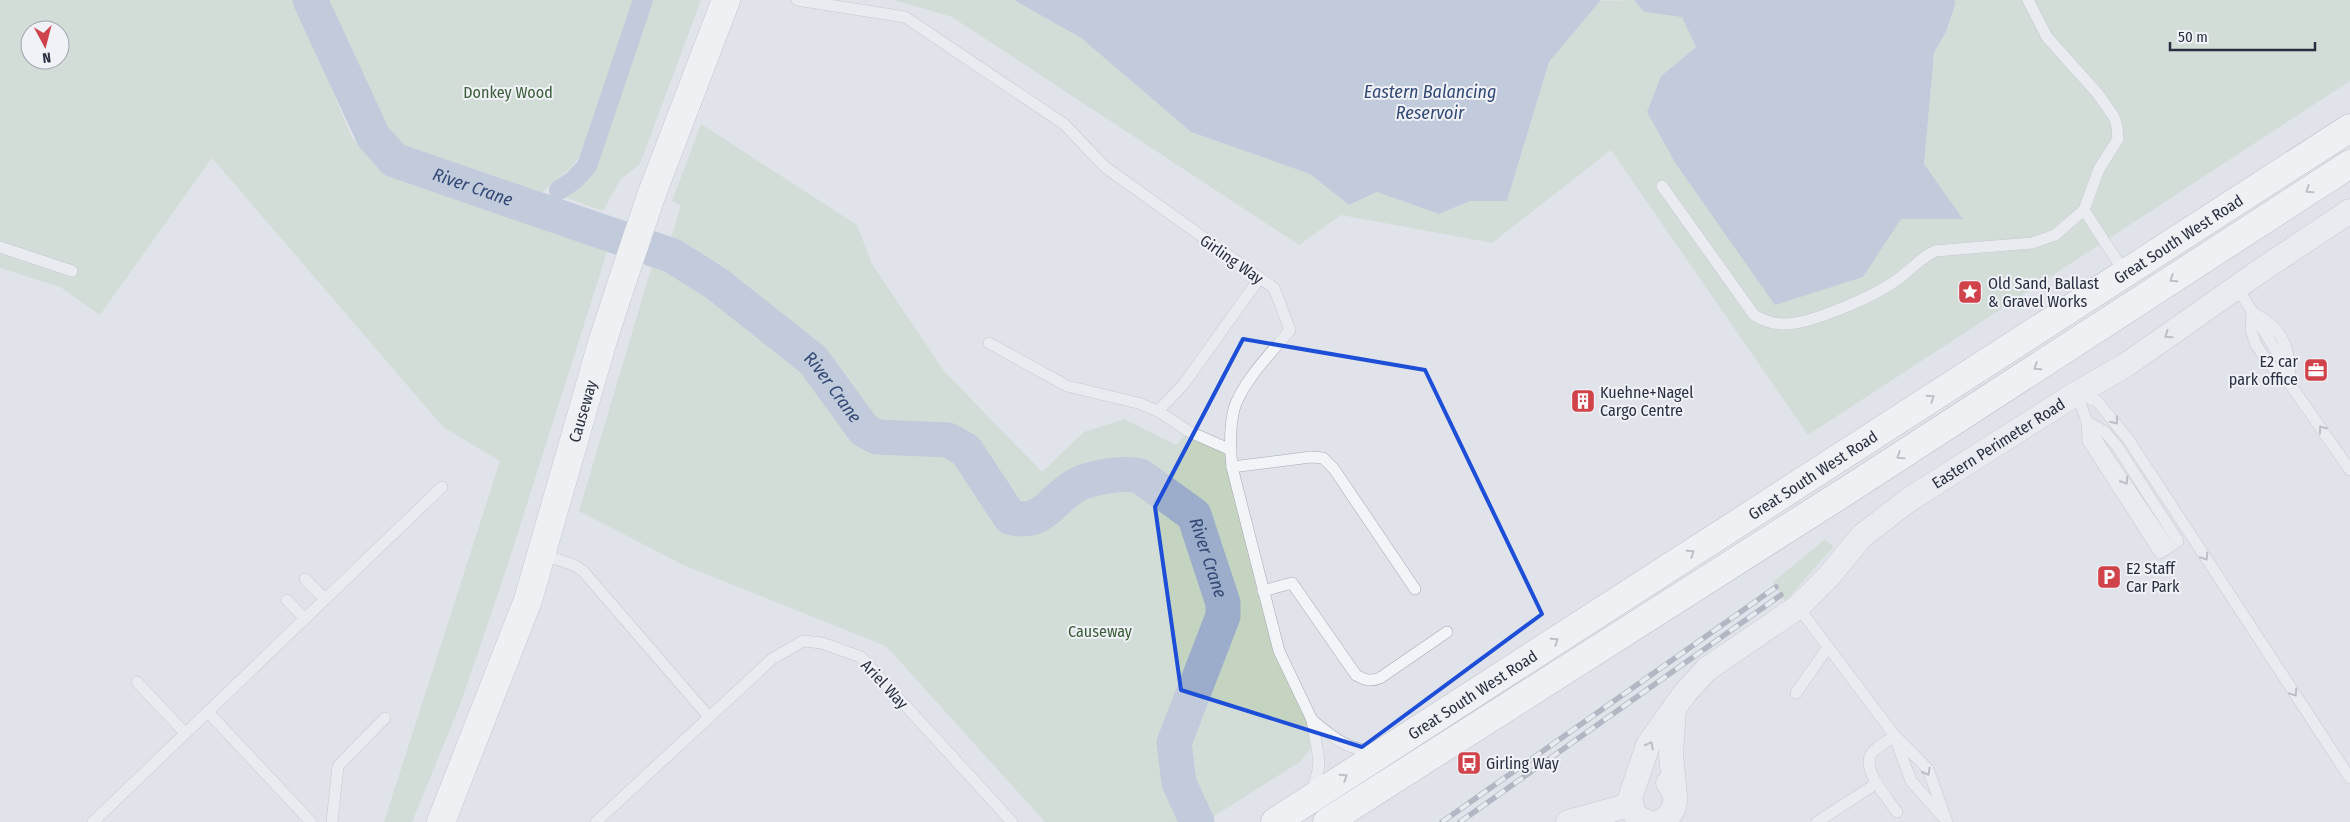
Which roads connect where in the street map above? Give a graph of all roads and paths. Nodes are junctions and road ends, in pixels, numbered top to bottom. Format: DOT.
graph roads {
  1 [pos="726,0"];
  2 [pos="797,0"];
  3 [pos="2028,0"];
  4 [pos="2350,128"];
  5 [pos="2350,164"];
  6 [pos="1662,186"];
  7 [pos="2084,210"];
  8 [pos="2350,211"];
  9 [pos="0,247"];
  10 [pos="72,271"];
  11 [pos="2126,273"];
  12 [pos="1259,279"];
  13 [pos="2237,287"];
  14 [pos="989,343"];
  15 [pos="2077,393"];
  16 [pos="1158,411"];
  17 [pos="1230,450"];
  18 [pos="1232,467"];
  19 [pos="2350,470"];
  20 [pos="442,487"];
  21 [pos="2164,550"];
  22 [pos="541,554"];
  23 [pos="305,579"];
  24 [pos="1415,589"];
  25 [pos="1263,591"];
  26 [pos="324,599"];
  27 [pos="287,600"];
  28 [pos="1798,607"];
  29 [pos="304,618"];
  30 [pos="1447,632"];
  31 [pos="1828,646"];
  32 [pos="137,682"];
  33 [pos="1796,693"];
  34 [pos="1674,708"];
  35 [pos="208,712"];
  36 [pos="709,717"];
  37 [pos="385,718"];
  38 [pos="1312,720"];
  39 [pos="185,733"];
  40 [pos="1895,736"];
  41 [pos="1396,744"];
  42 [pos="2350,778"];
  43 [pos="1878,783"];
  44 [pos="1633,795"];
  45 [pos="1303,804"];
  46 [pos="1897,812"];
  47 [pos="1669,814"];
  48 [pos="93,822"];
  49 [pos="311,822"];
  50 [pos="332,822"];
  51 [pos="441,822"];
  52 [pos="596,822"];
  53 [pos="1012,822"];
  54 [pos="1275,822"];
  55 [pos="1327,822"];
  56 [pos="1568,822"];
  57 [pos="1647,822"];
  58 [pos="1817,822"];
  59 [pos="1947,822"];
  1 -- 22 [label="main road, Causeway"];
  2 -- 12 [label="lane, Girling Way"];
  3 -- 7 [label="lane"];
  4 -- 11 [label="main road, Great South West Road"];
  5 -- 55 [label="main road, Great South West Road, one-way"];
  6 -- 7 [label="lane"];
  7 -- 11 [label="lane"];
  8 -- 13 [label="street, Eastern Perimeter Road"];
  9 -- 10 [label="lane"];
  41 -- 11 [label="main road, Great South West Road, one-way"];
  12 -- 16 [label="lane"];
  12 -- 17 [label="lane, Girling Way"];
  13 -- 15 [label="street, Eastern Perimeter Road, one-way"];
  19 -- 13 [label="lane, one-way"];
  14 -- 16 [label="lane"];
  15 -- 21 [label="lane, one-way"];
  15 -- 28 [label="street, Eastern Perimeter Road"];
  15 -- 42 [label="lane, one-way"];
  16 -- 17 [label="lane"];
  17 -- 18 [label="lane, Girling Way"];
  18 -- 24 [label="lane"];
  18 -- 25 [label="lane, Girling Way"];
  20 -- 26 [label="lane"];
  22 -- 36 [label="lane"];
  22 -- 51 [label="main road, Causeway"];
  23 -- 26 [label="lane"];
  25 -- 30 [label="lane"];
  25 -- 38 [label="lane, Girling Way"];
  26 -- 29 [label="lane"];
  27 -- 29 [label="lane"];
  28 -- 31 [label="lane"];
  28 -- 34 [label="street, Eastern Perimeter Road"];
  29 -- 35 [label="lane"];
  31 -- 33 [label="lane"];
  31 -- 40 [label="lane"];
  32 -- 39 [label="lane"];
  44 -- 34 [label="street, Eastern Perimeter Road, one-way"];
  34 -- 47 [label="street"];
  35 -- 39 [label="lane"];
  35 -- 49 [label="lane"];
  36 -- 52 [label="lane, Ariel Way"];
  36 -- 53 [label="lane, Ariel Way"];
  37 -- 50 [label="lane"];
  38 -- 41 [label="lane, Girling Way"];
  38 -- 45 [label="lane, Girling Way"];
  39 -- 48 [label="lane"];
  40 -- 43 [label="lane"];
  40 -- 59 [label="lane"];
  40 -- 59 [label="lane, one-way"];
  45 -- 41 [label="main road, Great South West Road, one-way"];
  43 -- 46 [label="lane"];
  43 -- 58 [label="lane"];
  44 -- 47 [label="street"];
  44 -- 56 [label="street"];
  44 -- 57 [label="street"];
  45 -- 54 [label="main road, Great South West Road"];
}
